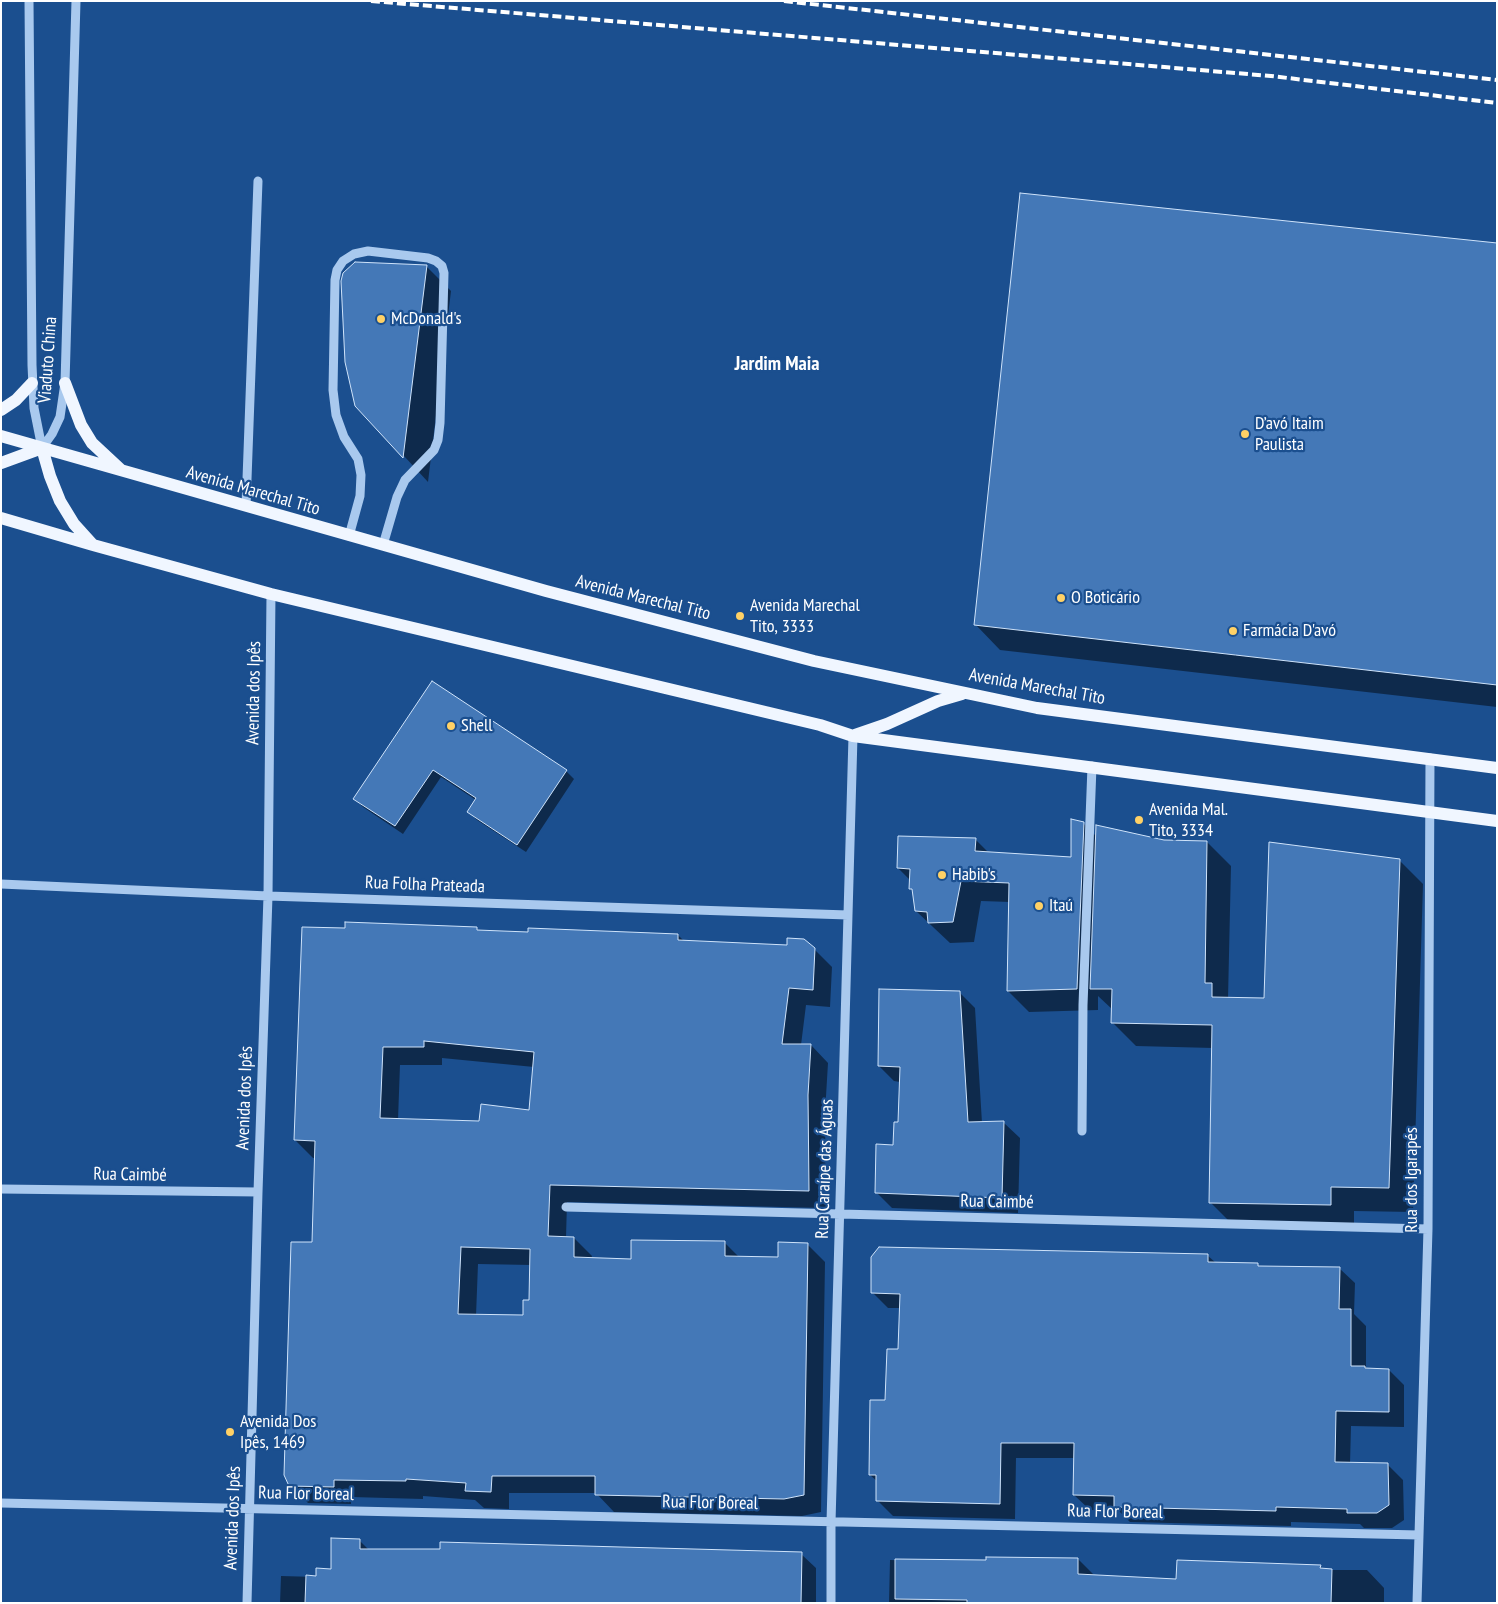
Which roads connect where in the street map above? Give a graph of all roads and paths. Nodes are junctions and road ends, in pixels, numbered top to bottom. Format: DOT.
graph roads {
  1 [pos="30,1"];
  2 [pos="76,1"];
  3 [pos="258,181"];
  4 [pos="32,383"];
  5 [pos="65,384"];
  6 [pos="1,410"];
  7 [pos="1,436"];
  8 [pos="42,448"];
  9 [pos="1,463"];
  10 [pos="123,471"];
  11 [pos="246,506"];
  12 [pos="1,518"];
  13 [pos="349,536"];
  14 [pos="383,545"];
  15 [pos="93,546"];
  16 [pos="271,594"];
  17 [pos="965,693"];
  18 [pos="853,736"];
  19 [pos="1430,758"];
  20 [pos="1092,766"];
  21 [pos="1497,768"];
  22 [pos="1429,812"];
  23 [pos="1497,821"];
  24 [pos="1,884"];
  25 [pos="268,896"];
  26 [pos="848,915"];
  27 [pos="1082,1131"];
  28 [pos="1,1189"];
  29 [pos="258,1192"];
  30 [pos="566,1207"];
  31 [pos="840,1214"];
  32 [pos="1428,1229"];
  33 [pos="1,1503"];
  34 [pos="250,1509"];
  35 [pos="831,1522"];
  36 [pos="1419,1535"];
  37 [pos="247,1603"];
  38 [pos="831,1603"];
  39 [pos="1417,1603"];
  1 -- 4 [label="street, Viaduto China"];
  2 -- 5 [label="street, Viaduto China"];
  3 -- 11 [label="street"];
  4 -- 6 [label="main road"];
  4 -- 8 [label="street, Viaduto China"];
  5 -- 8 [label="street, Viaduto China"];
  5 -- 10 [label="main road"];
  7 -- 8 [label="main road, Avenida Marechal Tito"];
  8 -- 9 [label="main road"];
  8 -- 10 [label="main road, Avenida Marechal Tito"];
  8 -- 15 [label="main road"];
  10 -- 11 [label="main road, Avenida Marechal Tito"];
  11 -- 13 [label="main road, Avenida Marechal Tito"];
  12 -- 15 [label="main road"];
  13 -- 14 [label="main road, Avenida Marechal Tito"];
  13 -- 14 [label="street"];
  14 -- 17 [label="main road, Avenida Marechal Tito"];
  15 -- 16 [label="main road"];
  16 -- 18 [label="main road"];
  16 -- 25 [label="street, Avenida dos Ipês"];
  17 -- 18 [label="main road"];
  17 -- 19 [label="main road, Avenida Marechal Tito"];
  18 -- 20 [label="main road"];
  18 -- 26 [label="street, Rua Caraípe das Águas"];
  19 -- 21 [label="main road, Avenida Marechal Tito"];
  19 -- 22 [label="street, Rua dos Igarapés"];
  20 -- 22 [label="main road"];
  20 -- 27 [label="street"];
  22 -- 23 [label="main road"];
  22 -- 32 [label="street, Rua dos Igarapés"];
  24 -- 25 [label="street, Rua Folha Prateada"];
  25 -- 26 [label="street, Rua Folha Prateada"];
  25 -- 29 [label="street, Avenida dos Ipês"];
  26 -- 31 [label="street, Rua Caraípe das Águas"];
  28 -- 29 [label="street, Rua Caimbé"];
  29 -- 34 [label="street, Avenida dos Ipês"];
  30 -- 31 [label="street, Rua Caimbé"];
  31 -- 32 [label="street, Rua Caimbé"];
  31 -- 35 [label="street, Rua Caraípe das Águas"];
  32 -- 36 [label="street, Rua dos Igarapés"];
  33 -- 34 [label="street, Rua Flor Boreal"];
  34 -- 35 [label="street, Rua Flor Boreal"];
  34 -- 37 [label="street, Avenida dos Ipês"];
  35 -- 36 [label="street, Rua Flor Boreal"];
  35 -- 38 [label="street, Rua Caraípe das Águas"];
  36 -- 39 [label="street, Rua dos Igarapés"];
}
